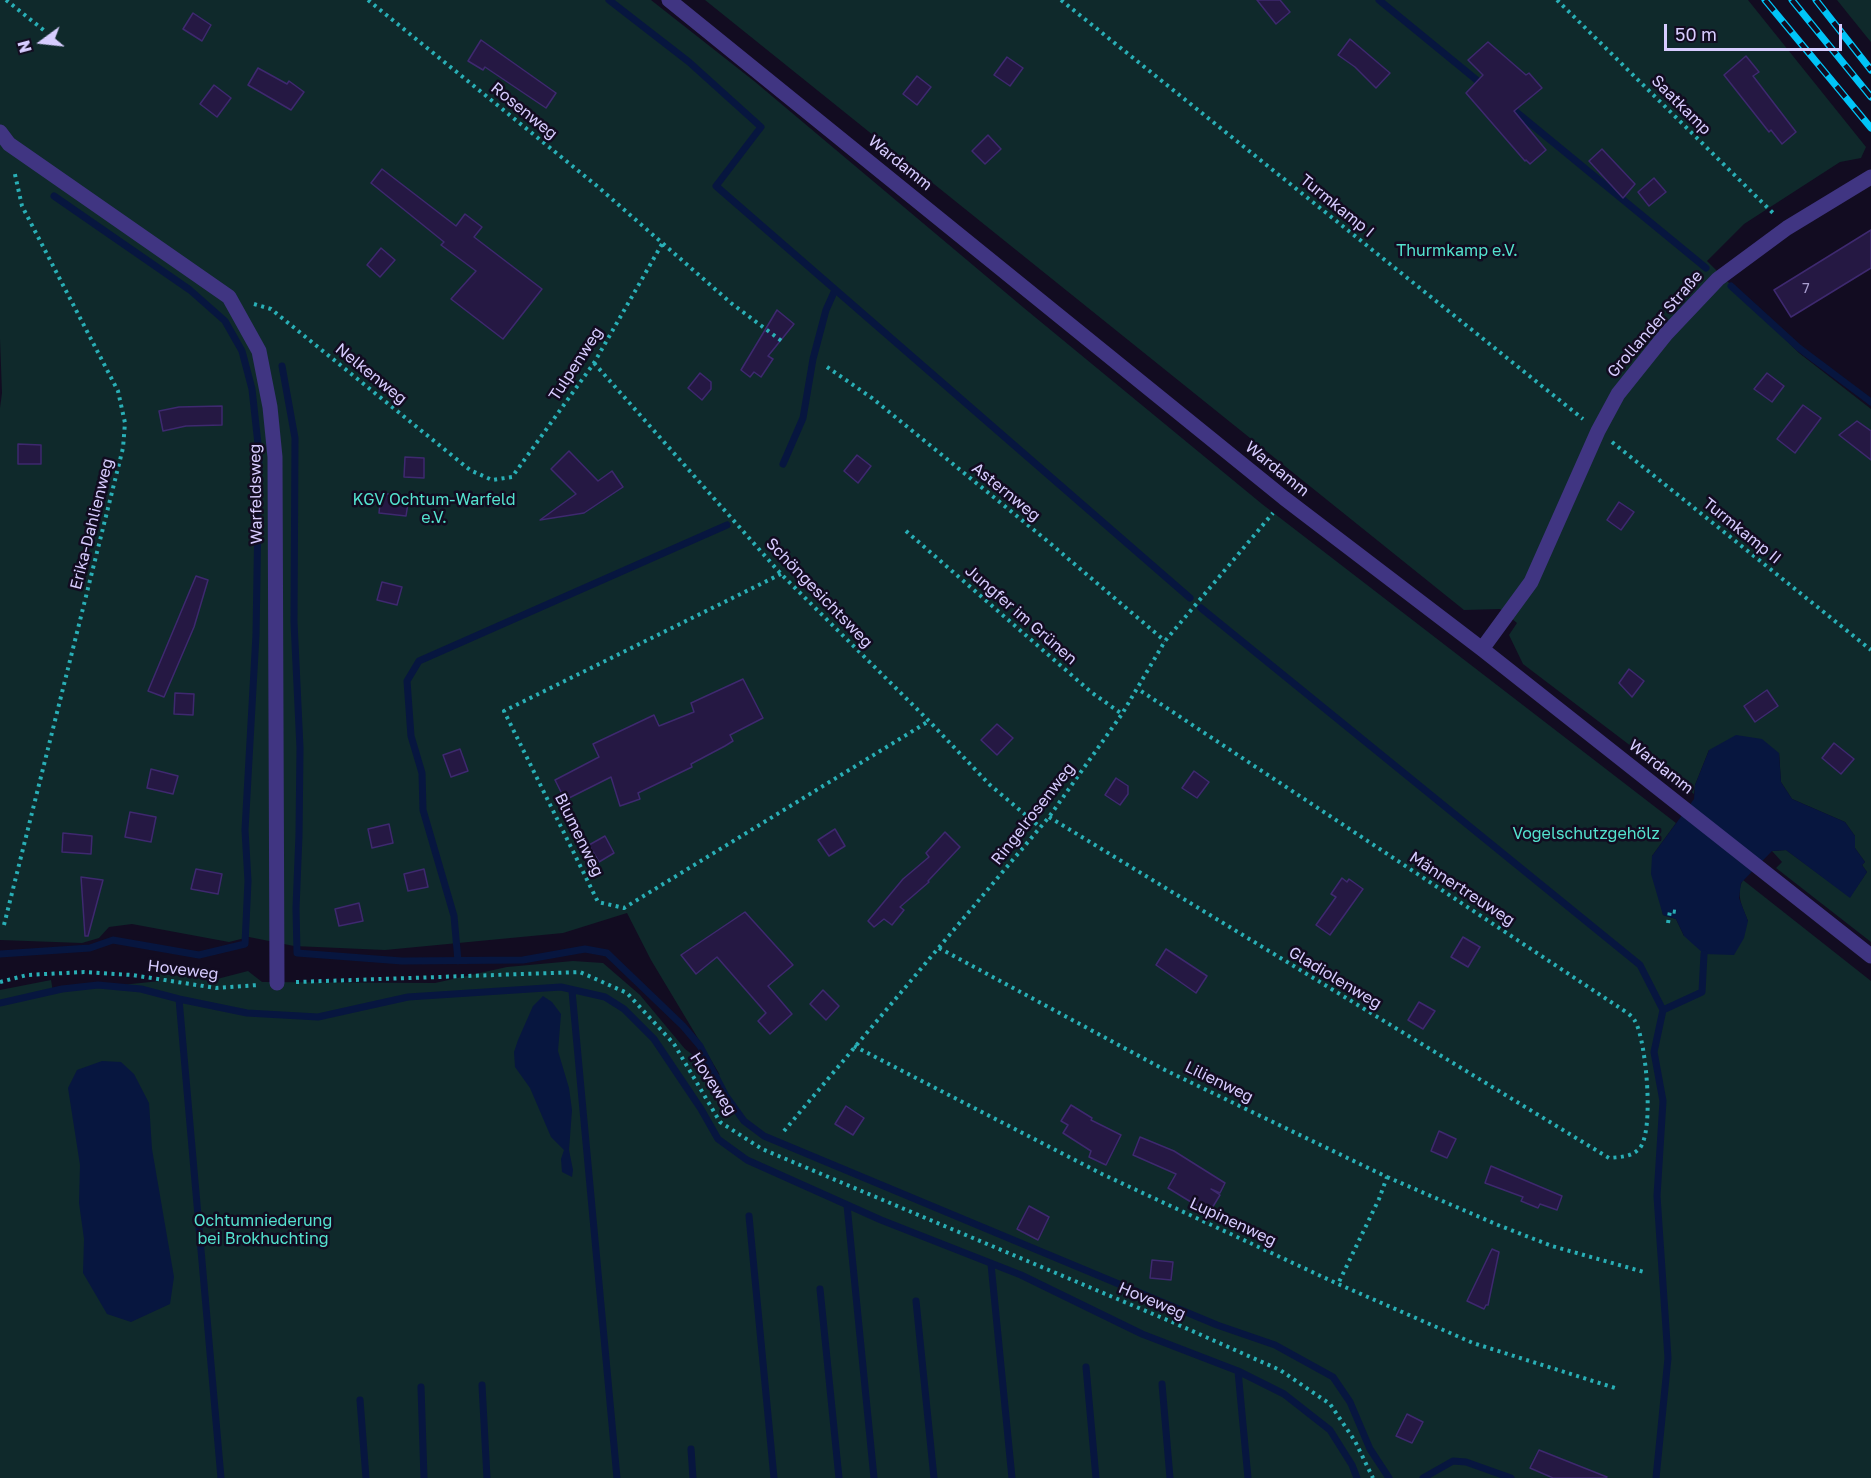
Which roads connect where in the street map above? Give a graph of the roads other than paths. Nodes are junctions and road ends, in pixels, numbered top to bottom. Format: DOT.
graph roads {
  1 [pos="669,0"];
  2 [pos="4,138"];
  3 [pos="1871,177"];
  4 [pos="1482,649"];
  5 [pos="1871,956"];
  6 [pos="277,983"];
  1 -- 4 [label="street, Wardamm"];
  2 -- 6 [label="street, Warfeldsweg"];
  3 -- 4 [label="street, Grollander Straße"];
  4 -- 5 [label="street, Wardamm"];
}
